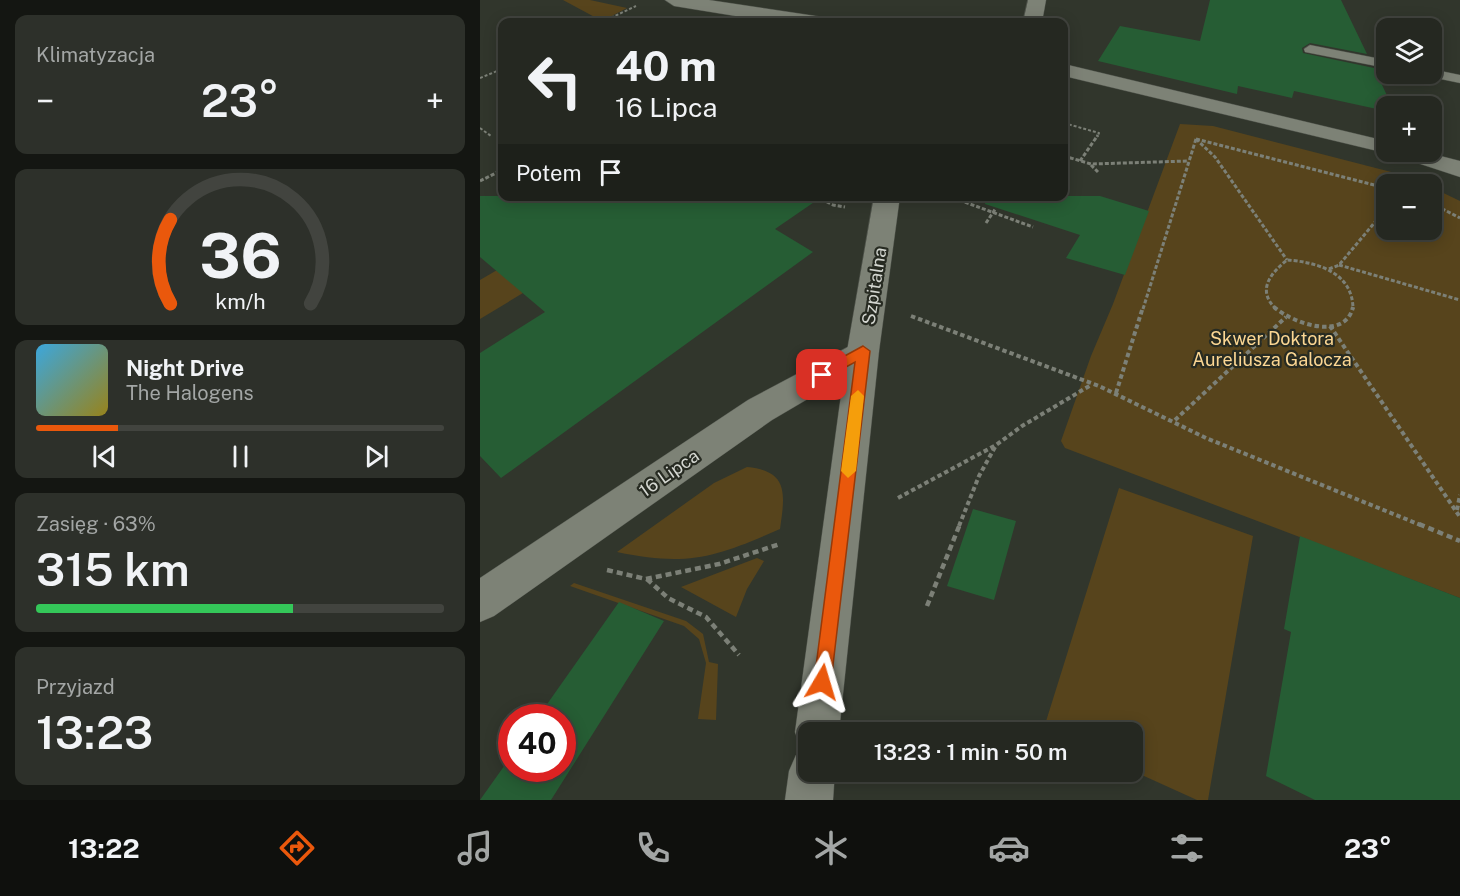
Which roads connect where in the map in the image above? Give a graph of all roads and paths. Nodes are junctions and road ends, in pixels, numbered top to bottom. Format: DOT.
graph roads {
  1 [pos="674,0"];
  2 [pos="1037,0"];
  3 [pos="636,6"];
  4 [pos="760,14"];
  5 [pos="610,18"];
  6 [pos="770,18"];
  7 [pos="800,18"];
  8 [pos="1034,18"];
  9 [pos="1310,49"];
  10 [pos="1376,62"];
  11 [pos="498,71"];
  12 [pos="1068,71"];
  13 [pos="1442,75"];
  14 [pos="480,78"];
  15 [pos="1460,79"];
  16 [pos="1068,124"];
  17 [pos="480,128"];
  18 [pos="491,136"];
  19 [pos="1196,139"];
  20 [pos="1376,146"];
  21 [pos="1068,157"];
  22 [pos="1080,161"];
  23 [pos="1187,161"];
  24 [pos="1435,162"];
  25 [pos="1091,165"];
  26 [pos="1460,169"];
  27 [pos="498,172"];
  28 [pos="1098,172"];
  29 [pos="480,181"];
  30 [pos="1376,185"];
  31 [pos="824,201"];
  32 [pos="886,201"];
  33 [pos="961,201"];
  34 [pos="845,207"];
  35 [pos="996,208"];
  36 [pos="1442,209"];
  37 [pos="992,213"];
  38 [pos="1460,218"];
  39 [pos="1376,221"];
  40 [pos="986,223"];
  41 [pos="1033,227"];
  42 [pos="1287,260"];
  43 [pos="1339,265"];
  44 [pos="1329,269"];
  45 [pos="1460,300"];
  46 [pos="911,316"];
  47 [pos="1286,317"];
  48 [pos="1330,326"];
  49 [pos="863,351"];
  50 [pos="1091,384"];
  51 [pos="1116,393"];
  52 [pos="1175,420"];
  53 [pos="996,445"];
  54 [pos="1460,495"];
  55 [pos="897,498"];
  56 [pos="1457,511"];
  57 [pos="1460,516"];
  58 [pos="1460,541"];
  59 [pos="780,543"];
  60 [pos="595,568"];
  61 [pos="646,579"];
  62 [pos="480,602"];
  63 [pos="927,606"];
  64 [pos="740,656"];
  65 [pos="818,722"];
  66 [pos="811,782"];
  67 [pos="809,800"];
  1 -- 4 [label="street"];
  2 -- 8 [label="street"];
  3 -- 5 [label="path"];
  4 -- 6 [label="street"];
  4 -- 7 [label="street"];
  9 -- 10 [label="lane"];
  11 -- 14 [label="path"];
  12 -- 20 [label="street"];
  13 -- 15 [label="lane"];
  16 -- 22 [label="path"];
  17 -- 18 [label="path"];
  19 -- 23 [label="path"];
  19 -- 30 [label="path"];
  19 -- 42 [label="path"];
  21 -- 22 [label="path"];
  22 -- 25 [label="path"];
  23 -- 25 [label="path"];
  23 -- 51 [label="path"];
  24 -- 26 [label="street"];
  25 -- 28 [label="path"];
  27 -- 29 [label="path"];
  31 -- 34 [label="path"];
  32 -- 49 [label="street, Szpitalna"];
  33 -- 37 [label="path"];
  35 -- 37 [label="path"];
  36 -- 38 [label="path"];
  37 -- 40 [label="path"];
  37 -- 41 [label="path"];
  39 -- 43 [label="path"];
  42 -- 44 [label="path"];
  42 -- 47 [label="path"];
  43 -- 44 [label="path"];
  43 -- 45 [label="path"];
  44 -- 48 [label="path"];
  46 -- 50 [label="path"];
  47 -- 48 [label="path"];
  47 -- 52 [label="path"];
  48 -- 56 [label="path"];
  49 -- 62 [label="street, 16 Lipca"];
  49 -- 65 [label="street, Szpitalna"];
  50 -- 51 [label="path"];
  50 -- 53 [label="path"];
  51 -- 52 [label="path"];
  52 -- 58 [label="path"];
  53 -- 55 [label="path"];
  53 -- 63 [label="path"];
  54 -- 56 [label="path"];
  56 -- 57 [label="path"];
  59 -- 61 [label="path"];
  60 -- 61 [label="path"];
  61 -- 64 [label="path"];
  66 -- 67 [label="street"];
}
